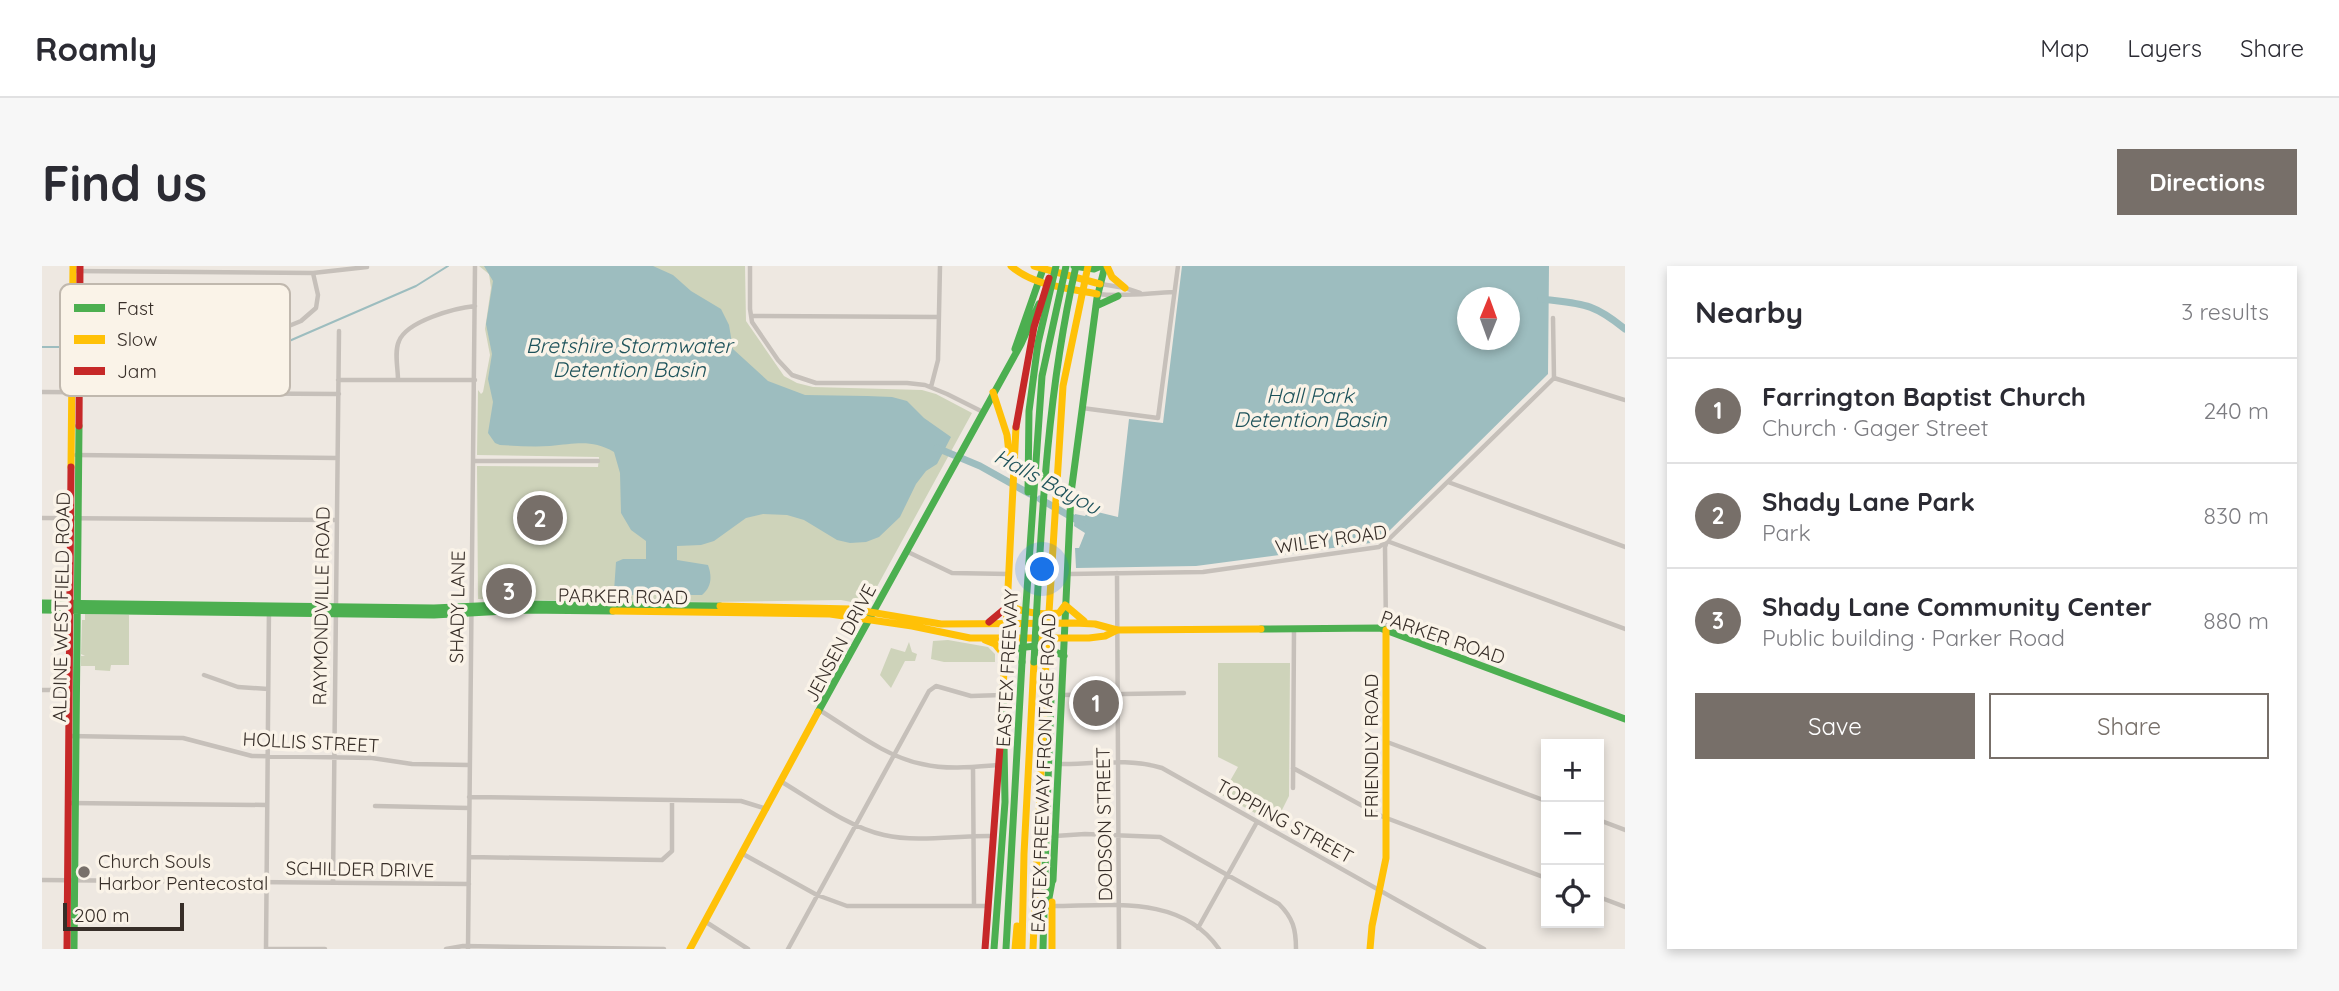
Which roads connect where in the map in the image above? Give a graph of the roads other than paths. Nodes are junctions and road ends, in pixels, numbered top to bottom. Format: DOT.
graph roads {
  1 [pos="475,266"];
  2 [pos="750,266"];
  3 [pos="940,266"];
  4 [pos="1011,266"];
  5 [pos="1034,266"];
  6 [pos="1055,266"];
  7 [pos="1066,266"];
  8 [pos="1075,266"];
  9 [pos="1088,266"];
  10 [pos="1104,266"];
  11 [pos="1178,266"];
  12 [pos="367,267"];
  13 [pos="1044,267"];
  14 [pos="77,268"];
  15 [pos="313,273"];
  16 [pos="1039,281"];
  17 [pos="1049,283"];
  18 [pos="1100,284"];
  19 [pos="1125,288"];
  20 [pos="1174,292"];
  21 [pos="1140,293"];
  22 [pos="1097,294"];
  23 [pos="1118,296"];
  24 [pos="475,306"];
  25 [pos="1096,306"];
  26 [pos="751,316"];
  27 [pos="939,317"];
  28 [pos="1553,318"];
  29 [pos="290,325"];
  30 [pos="339,331"];
  31 [pos="1015,351"];
  32 [pos="1554,378"];
  33 [pos="338,380"];
  34 [pos="398,380"];
  35 [pos="475,380"];
  36 [pos="931,387"];
  37 [pos="42,392"];
  38 [pos="993,392"];
  39 [pos="60,393"];
  40 [pos="290,394"];
  41 [pos="339,394"];
  42 [pos="76,396"];
  43 [pos="1625,400"];
  44 [pos="1082,408"];
  45 [pos="983,412"];
  46 [pos="1001,415"];
  47 [pos="1012,451"];
  48 [pos="75,455"];
  49 [pos="337,457"];
  50 [pos="473,461"];
  51 [pos="598,461"];
  52 [pos="1448,482"];
  53 [pos="42,517"];
  54 [pos="74,518"];
  55 [pos="336,520"];
  56 [pos="1387,541"];
  57 [pos="1029,542"];
  58 [pos="1625,547"];
  59 [pos="908,552"];
  60 [pos="1117,573"];
  61 [pos="1009,574"];
  62 [pos="1068,574"];
  63 [pos="42,603"];
  64 [pos="1008,605"];
  65 [pos="1065,605"];
  66 [pos="74,607"];
  67 [pos="268,609"];
  68 [pos="42,610"];
  69 [pos="334,610"];
  70 [pos="471,611"];
  71 [pos="871,616"];
  72 [pos="1064,622"];
  73 [pos="1007,623"];
  74 [pos="1090,623"];
  75 [pos="983,624"];
  76 [pos="940,628"];
  77 [pos="1294,629"];
  78 [pos="1625,629"];
  79 [pos="1116,630"];
  80 [pos="1386,630"];
  81 [pos="984,639"];
  82 [pos="1006,639"];
  83 [pos="1064,639"];
  84 [pos="1005,656"];
  85 [pos="1064,656"];
  86 [pos="204,675"];
  87 [pos="1046,677"];
  88 [pos="268,689"];
  89 [pos="42,690"];
  90 [pos="73,690"];
  91 [pos="1003,691"];
  92 [pos="1184,693"];
  93 [pos="1116,694"];
  94 [pos="1062,695"];
  95 [pos="821,711"];
  96 [pos="1625,719"];
  97 [pos="72,736"];
  98 [pos="1387,742"];
  99 [pos="894,755"];
  100 [pos="268,757"];
  101 [pos="334,757"];
  102 [pos="1117,763"];
  103 [pos="1059,764"];
  104 [pos="469,765"];
  105 [pos="999,765"];
  106 [pos="973,766"];
  107 [pos="1293,768"];
  108 [pos="782,782"];
  109 [pos="1293,788"];
  110 [pos="469,797"];
  111 [pos="1541,799"];
  112 [pos="672,800"];
  113 [pos="72,803"];
  114 [pos="267,805"];
  115 [pos="375,806"];
  116 [pos="469,808"];
  117 [pos="767,809"];
  118 [pos="1387,819"];
  119 [pos="1257,822"];
  120 [pos="1604,822"];
  121 [pos="856,825"];
  122 [pos="1625,830"];
  123 [pos="1118,835"];
  124 [pos="972,836"];
  125 [pos="994,836"];
  126 [pos="1055,836"];
  127 [pos="743,854"];
  128 [pos="1024,854"];
  129 [pos="469,857"];
  130 [pos="1227,874"];
  131 [pos="1053,876"];
  132 [pos="1541,876"];
  133 [pos="42,880"];
  134 [pos="71,880"];
  135 [pos="266,882"];
  136 [pos="332,882"];
  137 [pos="469,884"];
  138 [pos="1010,884"];
  139 [pos="1380,890"];
  140 [pos="817,895"];
  141 [pos="1604,899"];
  142 [pos="1118,905"];
  143 [pos="974,906"];
  144 [pos="988,906"];
  145 [pos="1052,906"];
  146 [pos="1625,907"];
  147 [pos="706,922"];
  148 [pos="1198,928"];
  149 [pos="70,945"];
  150 [pos="468,948"];
  151 [pos="266,949"];
  152 [pos="326,949"];
  153 [pos="446,949"];
  154 [pos="664,949"];
  155 [pos="690,949"];
  156 [pos="748,949"];
  157 [pos="788,949"];
  158 [pos="985,949"];
  159 [pos="996,949"];
  160 [pos="1006,949"];
  161 [pos="1019,949"];
  162 [pos="1032,949"];
  163 [pos="1042,949"];
  164 [pos="1052,949"];
  165 [pos="1119,949"];
  166 [pos="1219,949"];
  167 [pos="1296,949"];
  168 [pos="1370,949"];
  169 [pos="1484,949"];
  1 -- 24 [label="street, SHADY LANE"];
  2 -- 26 [label="street"];
  3 -- 27 [label="street"];
  4 -- 16 [label="main road"];
  5 -- 13 [label="main road"];
  6 -- 47 [label="main road, bridge"];
  6 -- 57 [label="main road, bridge"];
  7 -- 57 [label="main road, EASTEX FREEWAY, bridge"];
  8 -- 10 [label="main road"];
  8 -- 128 [label="main road, bridge"];
  9 -- 87 [label="main road, EASTEX FREEWAY, bridge"];
  10 -- 18 [label="main road, EASTEX FREEWAY FRONTAGE ROAD"];
  10 -- 19 [label="main road"];
  11 -- 20 [label="street"];
  12 -- 15 [label="street"];
  13 -- 16 [label="main road, JENSEN DRIVE"];
  13 -- 18 [label="main road"];
  14 -- 15 [label="street"];
  15 -- 29 [label="street"];
  16 -- 17 [label="main road"];
  16 -- 31 [label="main road, JENSEN DRIVE"];
  17 -- 22 [label="main road"];
  17 -- 31 [label="main road, JENSEN DRIVE"];
  18 -- 19 [label="street"];
  18 -- 22 [label="main road, EASTEX FREEWAY FRONTAGE ROAD"];
  19 -- 21 [label="street"];
  20 -- 21 [label="street"];
  20 -- 44 [label="street"];
  21 -- 23 [label="street"];
  22 -- 23 [label="street"];
  22 -- 25 [label="main road, EASTEX FREEWAY FRONTAGE ROAD"];
  23 -- 25 [label="main road"];
  24 -- 34 [label="street"];
  24 -- 35 [label="street, SHADY LANE"];
  25 -- 44 [label="main road, EASTEX FREEWAY FRONTAGE ROAD"];
  26 -- 27 [label="street"];
  26 -- 36 [label="street"];
  27 -- 36 [label="street"];
  28 -- 32 [label="street"];
  30 -- 33 [label="street, RAYMONDVILLE ROAD"];
  31 -- 38 [label="main road, JENSEN DRIVE"];
  32 -- 43 [label="street"];
  32 -- 52 [label="street"];
  33 -- 34 [label="street"];
  33 -- 41 [label="street, RAYMONDVILLE ROAD"];
  34 -- 35 [label="street"];
  35 -- 50 [label="street, SHADY LANE"];
  36 -- 45 [label="street"];
  37 -- 39 [label="street"];
  38 -- 45 [label="main road, JENSEN DRIVE"];
  38 -- 46 [label="main road"];
  40 -- 41 [label="street"];
  41 -- 49 [label="street, RAYMONDVILLE ROAD"];
  42 -- 48 [label="main road, ALDINE WESTFIELD ROAD"];
  44 -- 62 [label="main road, EASTEX FREEWAY FRONTAGE ROAD"];
  45 -- 46 [label="main road"];
  45 -- 59 [label="main road, JENSEN DRIVE"];
  46 -- 47 [label="main road"];
  47 -- 61 [label="main road"];
  48 -- 49 [label="street"];
  48 -- 54 [label="main road, ALDINE WESTFIELD ROAD"];
  49 -- 55 [label="street, RAYMONDVILLE ROAD"];
  50 -- 51 [label="street"];
  50 -- 70 [label="street, SHADY LANE"];
  52 -- 56 [label="street"];
  52 -- 58 [label="street"];
  53 -- 54 [label="street"];
  54 -- 55 [label="street"];
  54 -- 66 [label="main road, ALDINE WESTFIELD ROAD"];
  55 -- 69 [label="street, RAYMONDVILLE ROAD"];
  56 -- 60 [label="street, WILEY ROAD"];
  56 -- 78 [label="street, WILEY ROAD"];
  56 -- 80 [label="street, FRIENDLY ROAD"];
  57 -- 138 [label="main road, EASTEX FREEWAY, bridge"];
  59 -- 61 [label="street"];
  59 -- 71 [label="main road, JENSEN DRIVE"];
  60 -- 62 [label="street, WILEY ROAD"];
  60 -- 79 [label="street, DODSON STREET"];
  61 -- 64 [label="main road"];
  62 -- 65 [label="main road, EASTEX FREEWAY FRONTAGE ROAD"];
  63 -- 66 [label="main road, PARKER ROAD"];
  64 -- 65 [label="main road"];
  64 -- 73 [label="main road"];
  64 -- 75 [label="main road"];
  65 -- 72 [label="main road, EASTEX FREEWAY FRONTAGE ROAD"];
  65 -- 74 [label="main road"];
  66 -- 67 [label="main road, PARKER ROAD"];
  66 -- 68 [label="main road, PARKER ROAD"];
  66 -- 90 [label="main road, ALDINE WESTFIELD ROAD"];
  67 -- 69 [label="main road, PARKER ROAD"];
  67 -- 88 [label="street"];
  69 -- 70 [label="main road, PARKER ROAD"];
  69 -- 101 [label="street, RAYMONDVILLE ROAD"];
  70 -- 71 [label="main road, PARKER ROAD"];
  70 -- 104 [label="street, SHADY LANE"];
  71 -- 76 [label="main road, PARKER ROAD"];
  71 -- 95 [label="main road, JENSEN DRIVE"];
  72 -- 73 [label="main road, PARKER ROAD"];
  72 -- 74 [label="main road, PARKER ROAD"];
  72 -- 83 [label="main road, EASTEX FREEWAY FRONTAGE ROAD"];
  73 -- 75 [label="main road, PARKER ROAD"];
  73 -- 82 [label="main road"];
  74 -- 79 [label="main road, PARKER ROAD"];
  75 -- 76 [label="main road, PARKER ROAD"];
  76 -- 81 [label="main road, PARKER ROAD"];
  77 -- 79 [label="main road, PARKER ROAD"];
  77 -- 80 [label="main road, PARKER ROAD"];
  77 -- 107 [label="street"];
  79 -- 83 [label="main road, PARKER ROAD"];
  79 -- 93 [label="street, DODSON STREET"];
  80 -- 96 [label="main road, PARKER ROAD"];
  80 -- 98 [label="main road, FRIENDLY ROAD"];
  81 -- 82 [label="main road, PARKER ROAD"];
  81 -- 84 [label="main road"];
  82 -- 83 [label="main road, PARKER ROAD"];
  82 -- 84 [label="main road"];
  83 -- 85 [label="main road, EASTEX FREEWAY FRONTAGE ROAD"];
  84 -- 85 [label="main road"];
  84 -- 91 [label="main road"];
  85 -- 94 [label="main road, EASTEX FREEWAY FRONTAGE ROAD"];
  86 -- 88 [label="street"];
  87 -- 162 [label="main road, EASTEX FREEWAY"];
  87 -- 163 [label="main road, bridge"];
  88 -- 100 [label="street"];
  89 -- 90 [label="street"];
  90 -- 97 [label="main road, ALDINE WESTFIELD ROAD"];
  91 -- 99 [label="street"];
  91 -- 105 [label="main road"];
  91 -- 159 [label="main road"];
  92 -- 93 [label="street"];
  93 -- 94 [label="street"];
  93 -- 102 [label="street, DODSON STREET"];
  94 -- 103 [label="main road, EASTEX FREEWAY FRONTAGE ROAD"];
  95 -- 99 [label="street"];
  95 -- 108 [label="main road, JENSEN DRIVE"];
  97 -- 100 [label="street, HOLLIS STREET"];
  97 -- 113 [label="main road, ALDINE WESTFIELD ROAD"];
  98 -- 111 [label="street"];
  98 -- 118 [label="main road, FRIENDLY ROAD"];
  99 -- 106 [label="street"];
  99 -- 121 [label="street"];
  100 -- 101 [label="street, HOLLIS STREET"];
  100 -- 114 [label="street"];
  101 -- 104 [label="street, HOLLIS STREET"];
  101 -- 136 [label="street, RAYMONDVILLE ROAD"];
  102 -- 103 [label="street, TOPPING STREET"];
  102 -- 119 [label="street, TOPPING STREET"];
  102 -- 123 [label="street, DODSON STREET"];
  103 -- 126 [label="main road, EASTEX FREEWAY FRONTAGE ROAD"];
  104 -- 110 [label="street, SHADY LANE"];
  105 -- 106 [label="street"];
  105 -- 125 [label="main road"];
  106 -- 124 [label="street"];
  107 -- 109 [label="street"];
  107 -- 118 [label="street"];
  108 -- 117 [label="main road, JENSEN DRIVE"];
  108 -- 121 [label="street"];
  110 -- 112 [label="street"];
  110 -- 116 [label="street, SHADY LANE"];
  112 -- 117 [label="street"];
  112 -- 129 [label="street"];
  113 -- 114 [label="street"];
  113 -- 134 [label="main road, ALDINE WESTFIELD ROAD"];
  114 -- 135 [label="street"];
  115 -- 116 [label="street"];
  116 -- 129 [label="street, SHADY LANE"];
  117 -- 127 [label="main road, JENSEN DRIVE"];
  118 -- 132 [label="street"];
  118 -- 139 [label="main road, FRIENDLY ROAD"];
  119 -- 130 [label="street"];
  119 -- 139 [label="street, TOPPING STREET"];
  120 -- 122 [label="street"];
  121 -- 124 [label="street"];
  121 -- 140 [label="street"];
  123 -- 126 [label="street"];
  123 -- 130 [label="street"];
  123 -- 142 [label="street, DODSON STREET"];
  124 -- 125 [label="street"];
  124 -- 143 [label="street"];
  125 -- 144 [label="main road"];
  126 -- 131 [label="main road, EASTEX FREEWAY FRONTAGE ROAD"];
  127 -- 140 [label="street"];
  127 -- 147 [label="main road, JENSEN DRIVE"];
  128 -- 161 [label="main road"];
  128 -- 161 [label="main road"];
  129 -- 137 [label="street, SHADY LANE"];
  130 -- 148 [label="street"];
  130 -- 167 [label="street"];
  131 -- 145 [label="main road, EASTEX FREEWAY FRONTAGE ROAD"];
  131 -- 163 [label="main road"];
  133 -- 134 [label="street, SCHILDER DRIVE"];
  134 -- 135 [label="street, SCHILDER DRIVE"];
  134 -- 149 [label="main road, ALDINE WESTFIELD ROAD"];
  135 -- 136 [label="street, SCHILDER DRIVE"];
  135 -- 151 [label="street"];
  136 -- 137 [label="street, SCHILDER DRIVE"];
  137 -- 150 [label="street, SHADY LANE"];
  138 -- 159 [label="main road"];
  138 -- 160 [label="main road, EASTEX FREEWAY"];
  139 -- 168 [label="main road, FRIENDLY ROAD"];
  139 -- 169 [label="street, TOPPING STREET"];
  140 -- 143 [label="street"];
  140 -- 157 [label="street"];
  141 -- 146 [label="street"];
  142 -- 145 [label="street"];
  142 -- 148 [label="street"];
  142 -- 165 [label="street, DODSON STREET"];
  143 -- 144 [label="street"];
  144 -- 158 [label="main road"];
  145 -- 164 [label="main road, EASTEX FREEWAY FRONTAGE ROAD"];
  147 -- 155 [label="main road, JENSEN DRIVE"];
  147 -- 156 [label="street"];
  148 -- 166 [label="street"];
  150 -- 153 [label="street"];
  150 -- 154 [label="street"];
  151 -- 152 [label="street"];
}
